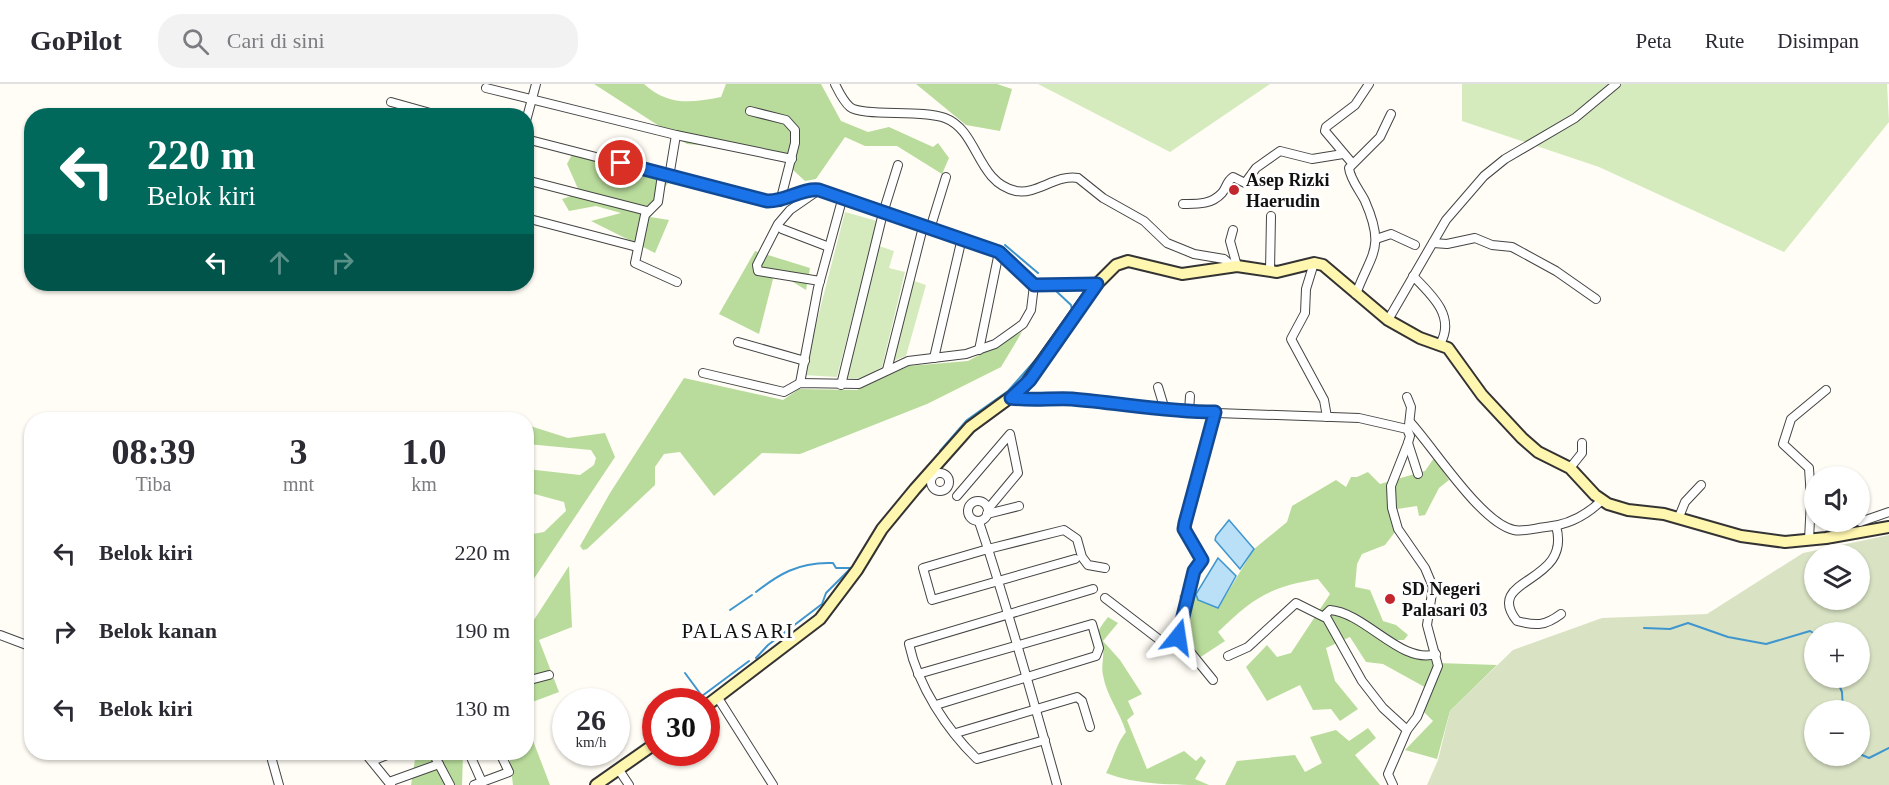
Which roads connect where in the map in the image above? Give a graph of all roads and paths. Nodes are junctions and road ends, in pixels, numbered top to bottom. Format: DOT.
graph roads {
  1 [pos="536,84"];
  2 [pos="835,84"];
  3 [pos="1370,84"];
  4 [pos="1616,84"];
  5 [pos="486,88"];
  6 [pos="533,99"];
  7 [pos="391,102"];
  8 [pos="412,108"];
  9 [pos="530,108"];
  10 [pos="750,111"];
  11 [pos="1391,114"];
  12 [pos="676,135"];
  13 [pos="534,141"];
  14 [pos="1343,154"];
  15 [pos="792,159"];
  16 [pos="1352,163"];
  17 [pos="898,165"];
  18 [pos="665,176"];
  19 [pos="946,177"];
  20 [pos="534,182"];
  21 [pos="819,190"];
  22 [pos="842,200"];
  23 [pos="780,202"];
  24 [pos="1183,204"];
  25 [pos="647,211"];
  26 [pos="883,213"];
  27 [pos="1271,216"];
  28 [pos="534,220"];
  29 [pos="927,228"];
  30 [pos="782,229"];
  31 [pos="1233,230"];
  32 [pos="962,238"];
  33 [pos="1376,238"];
  34 [pos="1433,243"];
  35 [pos="1415,245"];
  36 [pos="637,247"];
  37 [pos="829,247"];
  38 [pos="999,252"];
  39 [pos="1314,263"];
  40 [pos="1235,266"];
  41 [pos="1270,271"];
  42 [pos="1413,276"];
  43 [pos="820,281"];
  44 [pos="677,282"];
  45 [pos="1097,284"];
  46 [pos="1034,285"];
  47 [pos="1356,294"];
  48 [pos="1596,299"];
  49 [pos="1388,320"];
  50 [pos="738,342"];
  51 [pos="1440,344"];
  52 [pos="979,350"];
  53 [pos="934,358"];
  54 [pos="805,361"];
  55 [pos="887,370"];
  56 [pos="703,373"];
  57 [pos="800,383"];
  58 [pos="841,385"];
  59 [pos="1158,387"];
  60 [pos="1826,390"];
  61 [pos="1190,396"];
  62 [pos="1407,397"];
  63 [pos="1011,398"];
  64 [pos="1165,410"];
  65 [pos="1189,412"];
  66 [pos="1215,412"];
  67 [pos="1327,417"];
  68 [pos="1408,425"];
  69 [pos="1408,443"];
  70 [pos="1582,443"];
  71 [pos="1570,468"];
  72 [pos="932,474"];
  73 [pos="1418,474"];
  74 [pos="1701,486"];
  75 [pos="946,488"];
  76 [pos="957,496"];
  77 [pos="1602,500"];
  78 [pos="969,505"];
  79 [pos="1019,506"];
  80 [pos="988,511"];
  81 [pos="1889,512"];
  82 [pos="1679,518"];
  83 [pos="1870,519"];
  84 [pos="979,522"];
  85 [pos="1556,526"];
  86 [pos="1889,526"];
  87 [pos="1809,540"];
  88 [pos="988,549"];
  89 [pos="1075,559"];
  90 [pos="1105,568"];
  91 [pos="998,580"];
  92 [pos="1094,589"];
  93 [pos="1105,598"];
  94 [pos="1008,613"];
  95 [pos="1561,614"];
  96 [pos="1324,617"];
  97 [pos="0,635"];
  98 [pos="1178,637"];
  99 [pos="24,644"];
  100 [pos="1017,645"];
  101 [pos="1436,654"];
  102 [pos="1228,656"];
  103 [pos="918,674"];
  104 [pos="549,675"];
  105 [pos="1027,677"];
  106 [pos="534,678"];
  107 [pos="1213,680"];
  108 [pos="720,696"];
  109 [pos="720,701"];
  110 [pos="936,705"];
  111 [pos="1036,708"];
  112 [pos="1090,727"];
  113 [pos="1407,730"];
  114 [pos="956,733"];
  115 [pos="1045,740"];
  116 [pos="642,753"];
  117 [pos="272,760"];
  118 [pos="437,760"];
  119 [pos="471,760"];
  120 [pos="503,760"];
  121 [pos="372,761"];
  122 [pos="439,764"];
  123 [pos="619,770"];
  124 [pos="478,783"];
  125 [pos="390,784"];
  126 [pos="279,785"];
  127 [pos="450,785"];
  128 [pos="596,785"];
  129 [pos="629,785"];
  130 [pos="773,785"];
  131 [pos="1057,785"];
  132 [pos="1393,785"];
  1 -- 6 [label="street"];
  2 -- 40 [label="street"];
  3 -- 14 [label="street"];
  4 -- 34 [label="street"];
  5 -- 6 [label="street"];
  6 -- 9 [label="street"];
  6 -- 12 [label="street"];
  7 -- 8 [label="street"];
  10 -- 15 [label="street"];
  11 -- 16 [label="street"];
  12 -- 15 [label="street"];
  12 -- 18 [label="street"];
  13 -- 18 [label="street"];
  14 -- 16 [label="street"];
  14 -- 24 [label="street"];
  15 -- 23 [label="street"];
  16 -- 33 [label="street"];
  17 -- 26 [label="street"];
  18 -- 23 [label="street"];
  18 -- 25 [label="street"];
  19 -- 29 [label="street"];
  20 -- 25 [label="street"];
  21 -- 22 [label="street"];
  21 -- 23 [label="street"];
  21 -- 43 [label="street"];
  22 -- 26 [label="street"];
  22 -- 37 [label="street"];
  25 -- 36 [label="street"];
  26 -- 29 [label="street"];
  26 -- 58 [label="street"];
  27 -- 41 [label="street"];
  28 -- 36 [label="street"];
  29 -- 32 [label="street"];
  29 -- 55 [label="street"];
  30 -- 37 [label="street"];
  31 -- 40 [label="street"];
  32 -- 38 [label="street"];
  32 -- 53 [label="street"];
  33 -- 35 [label="street"];
  33 -- 47 [label="street"];
  34 -- 42 [label="street"];
  34 -- 48 [label="street"];
  36 -- 44 [label="street"];
  37 -- 43 [label="street"];
  38 -- 46 [label="street"];
  38 -- 52 [label="street"];
  39 -- 41 [label="main road"];
  39 -- 47 [label="main road"];
  39 -- 67 [label="street"];
  40 -- 41 [label="main road"];
  40 -- 45 [label="main road"];
  42 -- 49 [label="street"];
  42 -- 51 [label="street"];
  43 -- 54 [label="street"];
  45 -- 46 [label="street"];
  45 -- 63 [label="main road"];
  46 -- 52 [label="street"];
  47 -- 49 [label="main road"];
  49 -- 51 [label="main road"];
  50 -- 54 [label="street"];
  51 -- 71 [label="main road"];
  52 -- 53 [label="street"];
  53 -- 55 [label="street"];
  54 -- 57 [label="street"];
  55 -- 58 [label="street"];
  56 -- 57 [label="street"];
  57 -- 58 [label="street"];
  59 -- 64 [label="street"];
  60 -- 87 [label="street"];
  61 -- 65 [label="street"];
  62 -- 68 [label="street"];
  63 -- 64 [label="street"];
  63 -- 72 [label="main road"];
  64 -- 65 [label="street"];
  65 -- 66 [label="street"];
  66 -- 67 [label="street"];
  66 -- 98 [label="street"];
  67 -- 68 [label="street"];
  68 -- 69 [label="street"];
  68 -- 85 [label="street"];
  69 -- 73 [label="street"];
  69 -- 101 [label="street"];
  70 -- 71 [label="street"];
  71 -- 77 [label="main road"];
  72 -- 75 [label="street"];
  72 -- 75 [label="street"];
  72 -- 108 [label="main road"];
  74 -- 82 [label="street"];
  75 -- 76 [label="street"];
  76 -- 78 [label="street"];
  76 -- 80 [label="street"];
  77 -- 82 [label="main road"];
  77 -- 85 [label="street"];
  78 -- 80 [label="street"];
  78 -- 84 [label="street"];
  79 -- 80 [label="street"];
  80 -- 84 [label="street"];
  81 -- 83 [label="street"];
  82 -- 87 [label="main road"];
  84 -- 88 [label="street"];
  85 -- 95 [label="street"];
  86 -- 87 [label="main road"];
  88 -- 90 [label="street"];
  88 -- 91 [label="street"];
  88 -- 91 [label="street"];
  89 -- 91 [label="street"];
  91 -- 94 [label="street"];
  92 -- 94 [label="street"];
  93 -- 98 [label="street"];
  94 -- 100 [label="street"];
  94 -- 103 [label="street"];
  96 -- 101 [label="street"];
  96 -- 102 [label="street"];
  96 -- 113 [label="street"];
  97 -- 99 [label="street"];
  98 -- 107 [label="street"];
  100 -- 103 [label="street"];
  100 -- 105 [label="street"];
  100 -- 105 [label="street"];
  101 -- 113 [label="street"];
  103 -- 110 [label="street"];
  104 -- 106 [label="street"];
  105 -- 110 [label="street"];
  105 -- 111 [label="street"];
  109 -- 130 [label="street"];
  110 -- 114 [label="street"];
  111 -- 112 [label="street"];
  111 -- 114 [label="street"];
  111 -- 115 [label="street"];
  113 -- 132 [label="street"];
  114 -- 115 [label="street"];
  115 -- 131 [label="street"];
  116 -- 123 [label="main road"];
  117 -- 126 [label="street"];
  118 -- 122 [label="street"];
  119 -- 124 [label="street"];
  120 -- 124 [label="street"];
  121 -- 125 [label="street"];
  122 -- 125 [label="street"];
  122 -- 127 [label="street"];
  123 -- 128 [label="main road"];
  123 -- 129 [label="street"];
}
